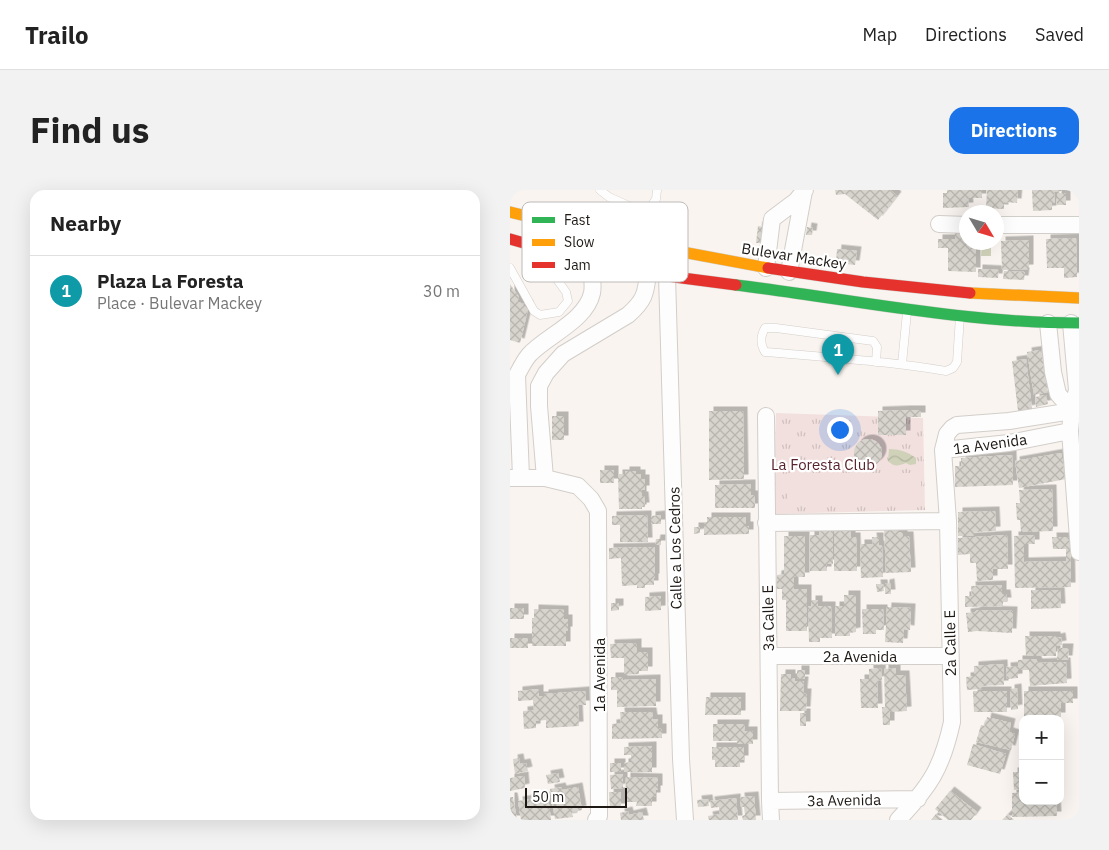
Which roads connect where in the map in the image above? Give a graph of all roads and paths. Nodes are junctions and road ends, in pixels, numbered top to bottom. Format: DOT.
graph roads {
  1 [pos="600,190"];
  2 [pos="657,190"];
  3 [pos="804,191"];
  4 [pos="621,202"];
  5 [pos="654,202"];
  6 [pos="939,224"];
  7 [pos="959,225"];
  8 [pos="1004,225"];
  9 [pos="1079,225"];
  10 [pos="510,239"];
  11 [pos="522,243"];
  12 [pos="688,253"];
  13 [pos="510,268"];
  14 [pos="766,268"];
  15 [pos="789,272"];
  16 [pos="688,279"];
  17 [pos="559,282"];
  18 [pos="592,282"];
  19 [pos="647,282"];
  20 [pos="667,282"];
  21 [pos="756,287"];
  22 [pos="1079,298"];
  23 [pos="908,310"];
  24 [pos="960,316"];
  25 [pos="1048,323"];
  26 [pos="1075,323"];
  27 [pos="876,362"];
  28 [pos="902,364"];
  29 [pos="1075,410"];
  30 [pos="766,416"];
  31 [pos="1070,431"];
  32 [pos="943,450"];
  33 [pos="516,478"];
  34 [pos="545,478"];
  35 [pos="948,521"];
  36 [pos="766,524"];
  37 [pos="1079,552"];
  38 [pos="769,656"];
  39 [pos="950,656"];
  40 [pos="918,799"];
  41 [pos="770,801"];
  42 [pos="596,820"];
  43 [pos="685,820"];
  44 [pos="771,820"];
  45 [pos="898,820"];
  1 -- 4 [label="lane"];
  2 -- 5 [label="lane"];
  3 -- 14 [label="street"];
  3 -- 15 [label="street"];
  6 -- 7 [label="street"];
  8 -- 9 [label="street"];
  10 -- 11 [label="main road"];
  12 -- 14 [label="main road, Bulevar Mackey"];
  13 -- 17 [label="lane"];
  14 -- 15 [label="main road, Bulevar Mackey"];
  15 -- 21 [label="main road"];
  15 -- 22 [label="main road, Bulevar Mackey"];
  16 -- 21 [label="main road"];
  18 -- 33 [label="street"];
  19 -- 34 [label="street"];
  20 -- 43 [label="street, Calle a Los Cedros"];
  21 -- 23 [label="main road"];
  23 -- 24 [label="main road"];
  23 -- 28 [label="lane"];
  24 -- 25 [label="main road"];
  24 -- 28 [label="lane"];
  25 -- 26 [label="main road"];
  25 -- 29 [label="street"];
  26 -- 29 [label="street"];
  27 -- 27 [label="lane"];
  27 -- 28 [label="lane"];
  29 -- 31 [label="street"];
  29 -- 32 [label="street, 1a Avenida"];
  30 -- 36 [label="street, 3a Calle E"];
  31 -- 32 [label="street, 1a Avenida"];
  31 -- 37 [label="street"];
  32 -- 35 [label="street, 2a Calle E"];
  33 -- 34 [label="street, 1a Avenida"];
  34 -- 42 [label="street, 1a Avenida"];
  35 -- 36 [label="street"];
  35 -- 39 [label="street, 2a Calle E"];
  36 -- 38 [label="street, 3a Calle E"];
  38 -- 39 [label="street, 2a Avenida"];
  38 -- 41 [label="street, 3a Calle E"];
  39 -- 40 [label="street, 2a Calle E"];
  40 -- 41 [label="street, 3a Avenida"];
  40 -- 45 [label="street, 2a Calle E"];
  41 -- 44 [label="street, 3a Calle E"];
}
